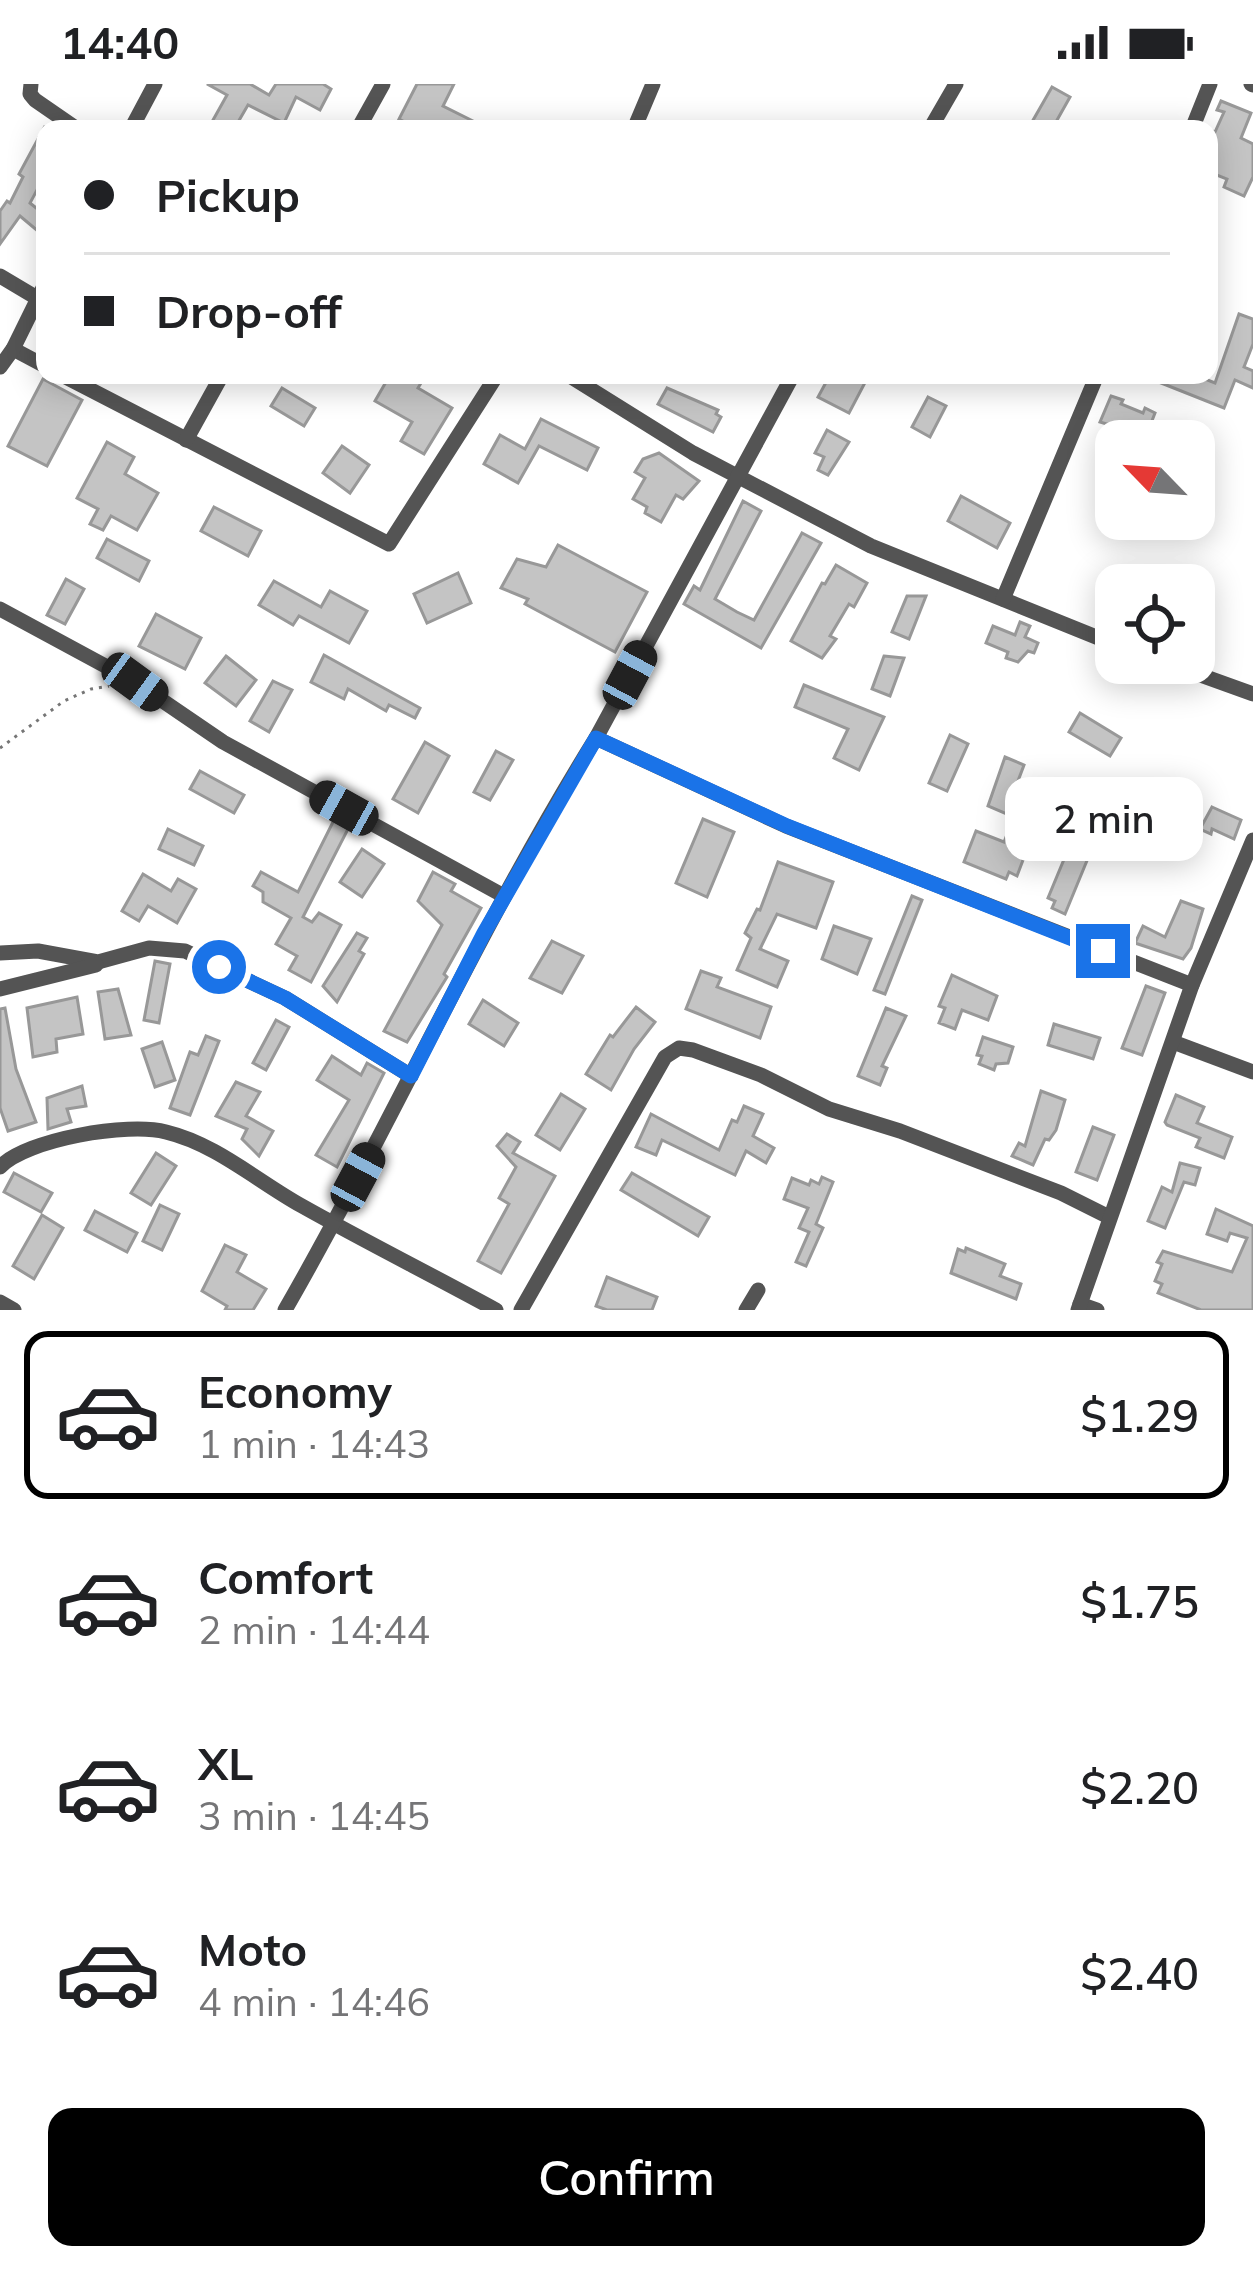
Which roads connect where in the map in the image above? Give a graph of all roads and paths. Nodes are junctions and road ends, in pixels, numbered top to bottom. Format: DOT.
graph roads {
  1 [pos="31,84"];
  2 [pos="155,84"];
  3 [pos="383,84"];
  4 [pos="653,84"];
  5 [pos="956,84"];
  6 [pos="1210,84"];
  7 [pos="64,120"];
  8 [pos="136,120"];
  9 [pos="363,120"];
  10 [pos="638,120"];
  11 [pos="934,120"];
  12 [pos="1196,120"];
  13 [pos="0,276"];
  14 [pos="36,289"];
  15 [pos="36,301"];
  16 [pos="13,349"];
  17 [pos="36,361"];
  18 [pos="0,367"];
  19 [pos="79,384"];
  20 [pos="217,384"];
  21 [pos="490,384"];
  22 [pos="583,384"];
  23 [pos="788,384"];
  24 [pos="1093,384"];
  25 [pos="186,440"];
  26 [pos="737,478"];
  27 [pos="1003,599"];
  28 [pos="0,609"];
  29 [pos="1095,636"];
  30 [pos="1215,680"];
  31 [pos="135,682"];
  32 [pos="1253,694"];
  33 [pos="596,738"];
  34 [pos="0,748"];
  35 [pos="1253,840"];
  36 [pos="504,896"];
  37 [pos="0,953"];
  38 [pos="107,962"];
  39 [pos="1192,985"];
  40 [pos="0,989"];
  41 [pos="1173,1042"];
  42 [pos="1253,1072"];
  43 [pos="411,1076"];
  44 [pos="0,1167"];
  45 [pos="1109,1217"];
  46 [pos="335,1223"];
  47 [pos="758,1290"];
  48 [pos="0,1302"];
  49 [pos="1079,1307"];
  50 [pos="14,1310"];
  51 [pos="285,1310"];
  52 [pos="496,1310"];
  53 [pos="521,1310"];
  54 [pos="746,1310"];
  55 [pos="1097,1310"];
  1 -- 7 [label="street"];
  2 -- 8 [label="street"];
  3 -- 9 [label="street"];
  4 -- 10 [label="street"];
  5 -- 11 [label="street"];
  6 -- 12 [label="street"];
  13 -- 14 [label="street"];
  15 -- 16 [label="street"];
  16 -- 17 [label="street"];
  16 -- 18 [label="street"];
  19 -- 25 [label="street"];
  20 -- 25 [label="street"];
  21 -- 25 [label="street"];
  22 -- 26 [label="street"];
  23 -- 26 [label="street"];
  24 -- 27 [label="street"];
  26 -- 27 [label="street"];
  26 -- 33 [label="street"];
  27 -- 29 [label="street"];
  28 -- 31 [label="street"];
  30 -- 32 [label="street"];
  31 -- 34 [label="path"];
  31 -- 36 [label="street"];
  33 -- 36 [label="street"];
  33 -- 39 [label="street"];
  35 -- 39 [label="street"];
  36 -- 43 [label="street"];
  37 -- 38 [label="street"];
  38 -- 40 [label="street"];
  38 -- 43 [label="street"];
  39 -- 41 [label="street"];
  41 -- 42 [label="street"];
  41 -- 45 [label="street"];
  43 -- 46 [label="street"];
  44 -- 46 [label="street"];
  45 -- 49 [label="street"];
  45 -- 53 [label="street"];
  46 -- 51 [label="street"];
  46 -- 52 [label="street"];
  47 -- 54 [label="street"];
  48 -- 50 [label="street"];
  49 -- 55 [label="street"];
}
